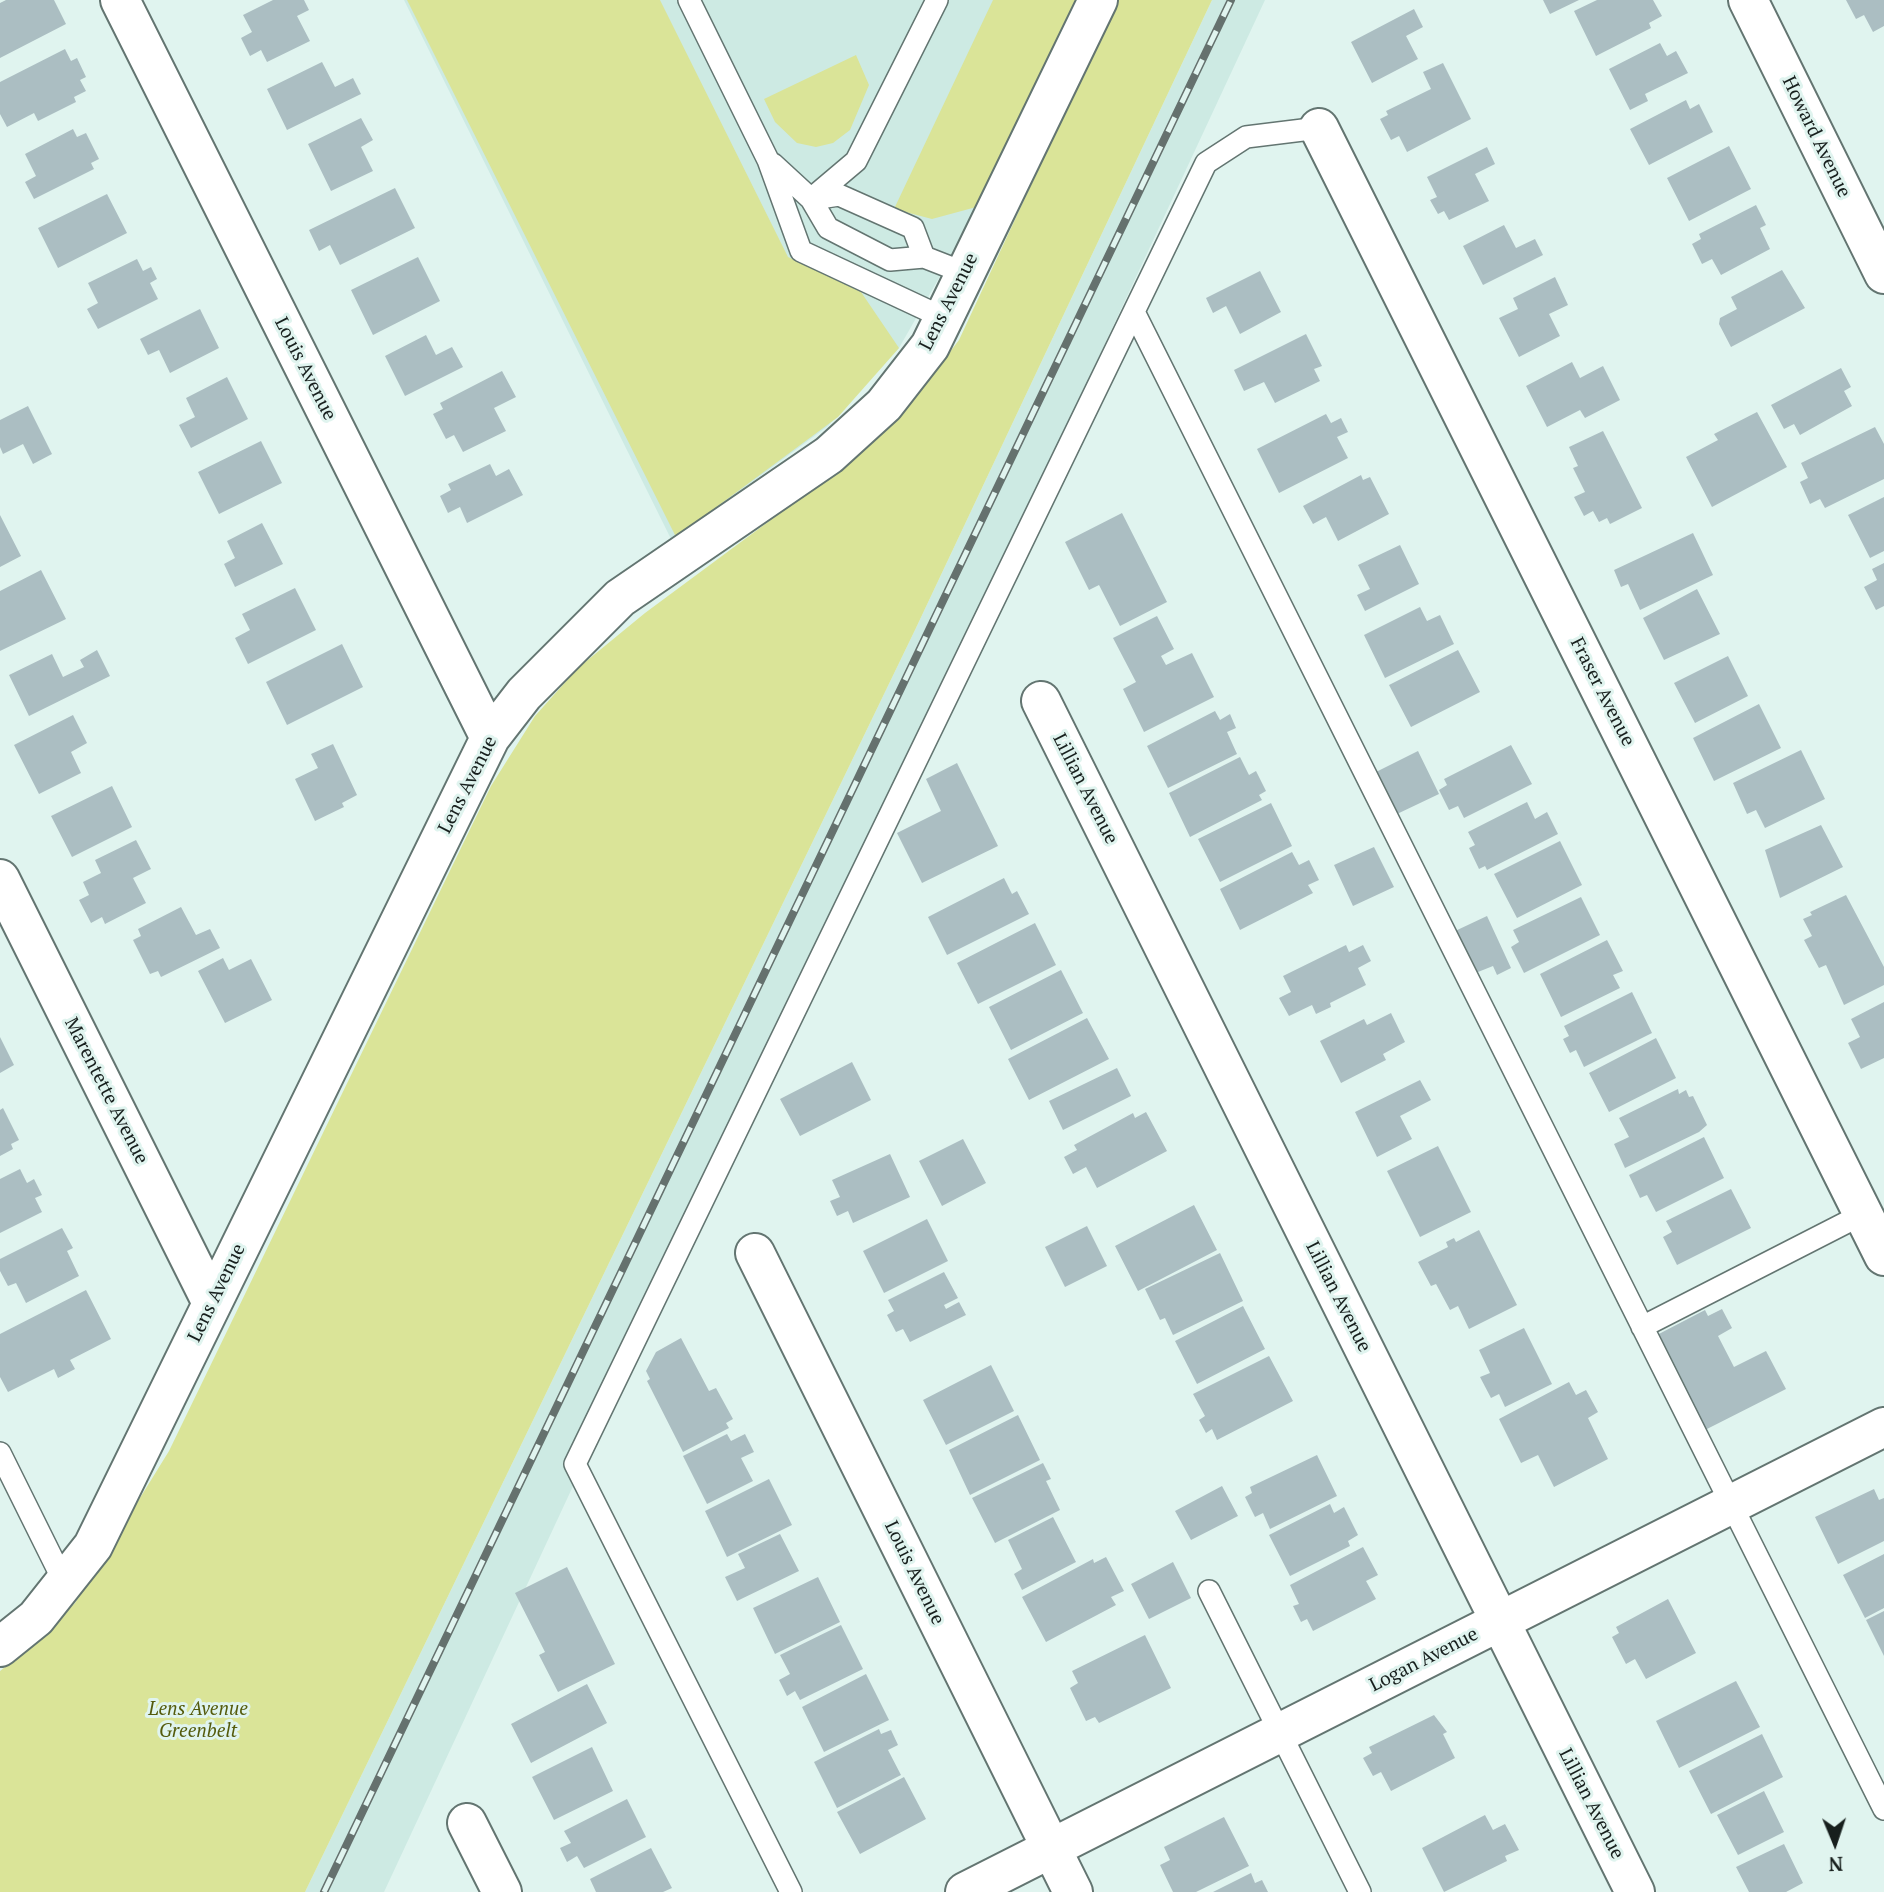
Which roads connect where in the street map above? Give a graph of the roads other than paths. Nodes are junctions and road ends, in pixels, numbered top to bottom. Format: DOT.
graph roads {
  1 [pos="120,0"];
  2 [pos="689,0"];
  3 [pos="937,0"];
  4 [pos="1098,0"];
  5 [pos="1748,0"];
  6 [pos="1319,128"];
  7 [pos="768,160"];
  8 [pos="811,199"];
  9 [pos="1880,256"];
  10 [pos="924,257"];
  11 [pos="965,273"];
  12 [pos="1133,312"];
  13 [pos="944,318"];
  14 [pos="1041,702"];
  15 [pos="490,738"];
  16 [pos="0,879"];
  17 [pos="1863,1214"];
  18 [pos="755,1253"];
  19 [pos="1884,1256"];
  20 [pos="212,1303"];
  21 [pos="1642,1327"];
  22 [pos="1884,1427"];
  23 [pos="0,1453"];
  24 [pos="1731,1504"];
  25 [pos="64,1583"];
  26 [pos="1209,1591"];
  27 [pos="1500,1622"];
  28 [pos="0,1647"];
  29 [pos="1280,1733"];
  30 [pos="1884,1809"];
  31 [pos="467,1823"];
  32 [pos="1051,1849"];
  33 [pos="502,1892"];
  34 [pos="791,1892"];
  35 [pos="965,1892"];
  36 [pos="1073,1892"];
  37 [pos="1360,1892"];
  38 [pos="1635,1892"];
  1 -- 15 [label="street, Louis Avenue"];
  2 -- 7 [label="lane"];
  3 -- 8 [label="lane"];
  4 -- 11 [label="street, Lens Avenue"];
  5 -- 9 [label="street, Howard Avenue"];
  6 -- 12 [label="lane"];
  6 -- 17 [label="street, Fraser Avenue"];
  7 -- 8 [label="lane"];
  7 -- 13 [label="lane"];
  8 -- 10 [label="lane"];
  8 -- 10 [label="lane"];
  10 -- 11 [label="lane"];
  11 -- 13 [label="street, Lens Avenue"];
  12 -- 21 [label="lane"];
  12 -- 34 [label="lane"];
  13 -- 15 [label="street, Lens Avenue"];
  14 -- 27 [label="street, Lillian Avenue"];
  15 -- 20 [label="street, Lens Avenue"];
  16 -- 20 [label="street, Marentette Avenue"];
  17 -- 19 [label="street, Fraser Avenue"];
  17 -- 21 [label="lane"];
  18 -- 32 [label="street, Louis Avenue"];
  20 -- 25 [label="street, Lens Avenue"];
  21 -- 24 [label="lane"];
  22 -- 24 [label="street, Logan Avenue"];
  23 -- 25 [label="lane"];
  24 -- 27 [label="street, Logan Avenue"];
  24 -- 30 [label="lane"];
  25 -- 28 [label="street, Lens Avenue"];
  26 -- 29 [label="lane"];
  27 -- 29 [label="street, Logan Avenue"];
  27 -- 38 [label="street, Lillian Avenue"];
  29 -- 32 [label="street, Logan Avenue"];
  29 -- 37 [label="lane"];
  31 -- 33 [label="street"];
  32 -- 35 [label="street, Logan Avenue"];
  32 -- 36 [label="street, Louis Avenue"];
}
